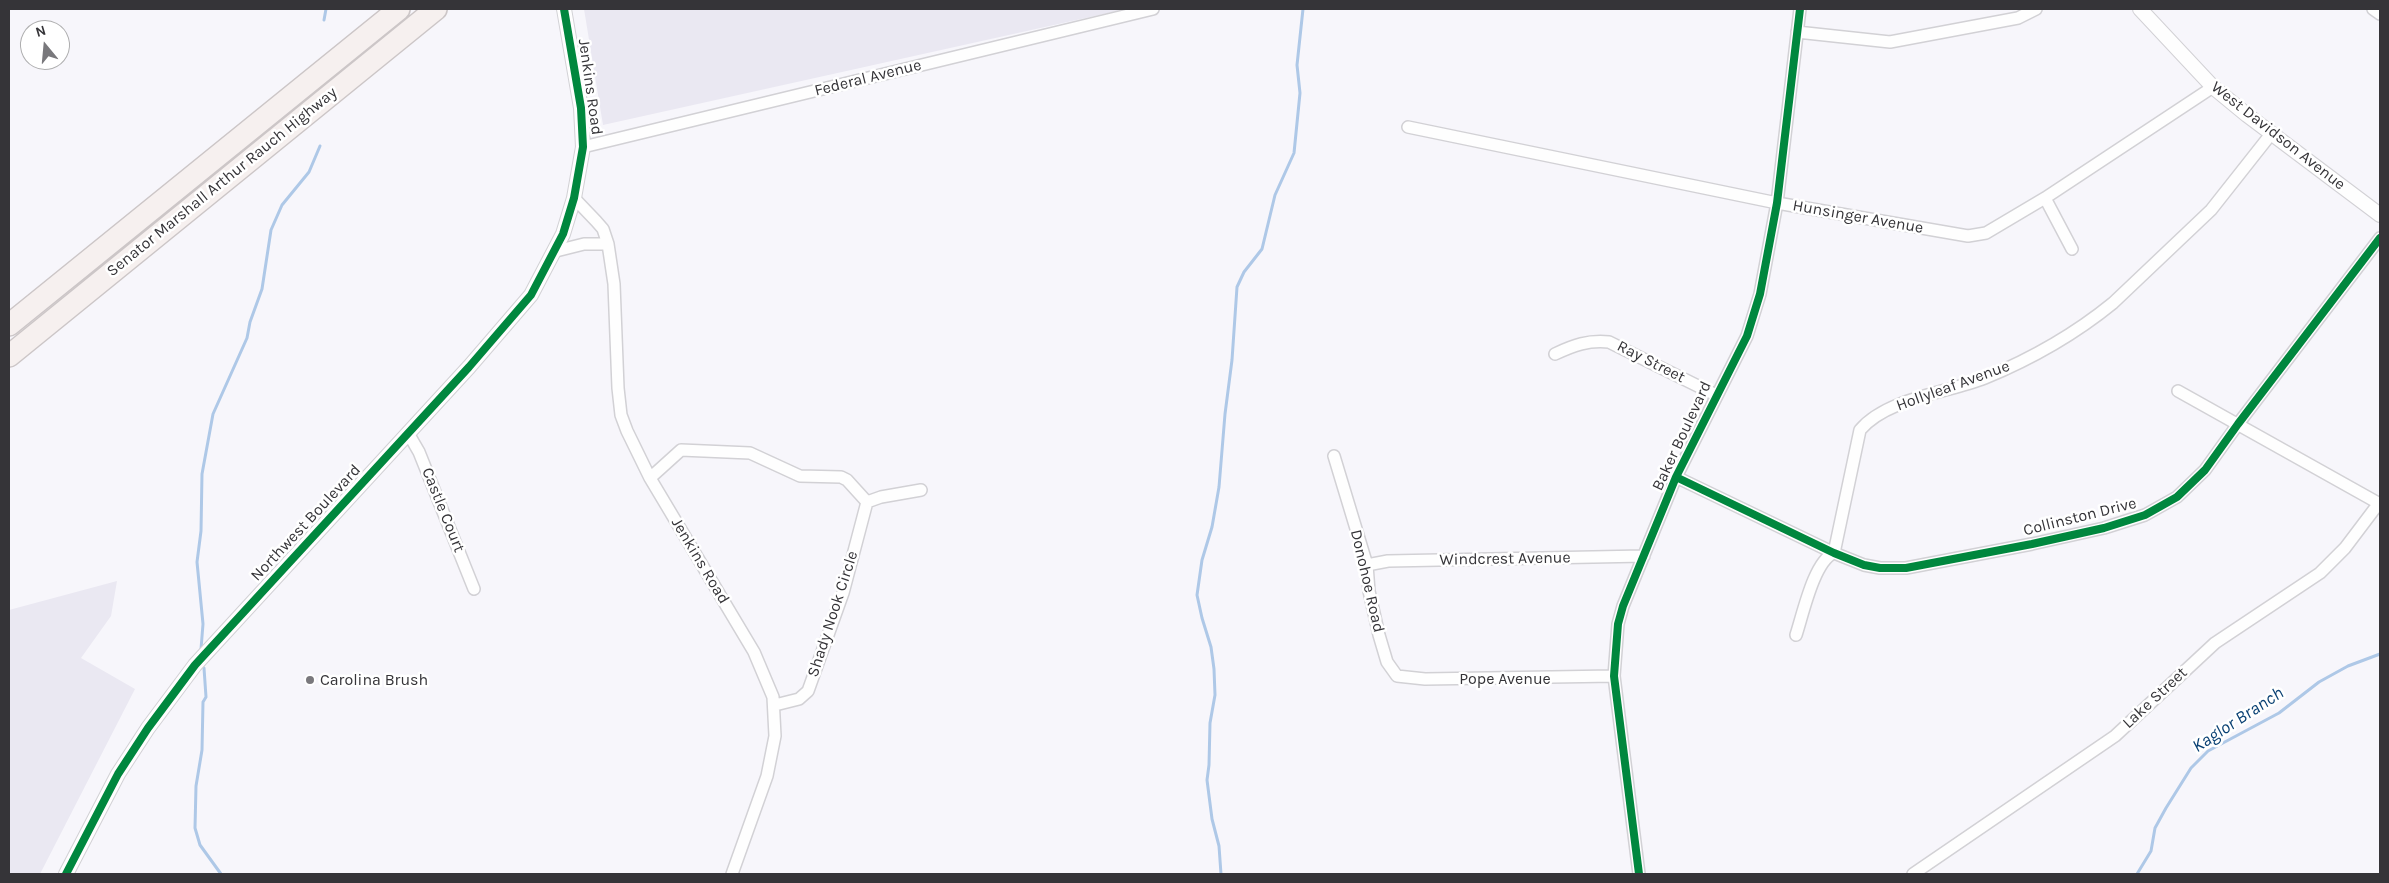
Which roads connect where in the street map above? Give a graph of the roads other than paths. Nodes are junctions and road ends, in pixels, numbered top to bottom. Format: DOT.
graph roads {
  1 [pos="400,9"];
  2 [pos="436,9"];
  3 [pos="564,9"];
  4 [pos="1153,9"];
  5 [pos="1800,9"];
  6 [pos="2036,9"];
  7 [pos="2140,9"];
  8 [pos="2372,9"];
  9 [pos="2380,14"];
  10 [pos="1797,32"];
  11 [pos="2213,87"];
  12 [pos="1408,127"];
  13 [pos="2271,134"];
  14 [pos="583,147"];
  15 [pos="574,198"];
  16 [pos="2046,198"];
  17 [pos="1777,203"];
  18 [pos="2380,215"];
  19 [pos="2380,238"];
  20 [pos="608,244"];
  21 [pos="2072,250"];
  22 [pos="556,251"];
  23 [pos="9,325"];
  24 [pos="1555,354"];
  25 [pos="9,356"];
  26 [pos="2178,392"];
  27 [pos="1716,395"];
  28 [pos="2238,424"];
  29 [pos="408,433"];
  30 [pos="1334,456"];
  31 [pos="1676,477"];
  32 [pos="650,478"];
  33 [pos="921,490"];
  34 [pos="867,502"];
  35 [pos="2379,503"];
  36 [pos="1834,553"];
  37 [pos="1644,556"];
  38 [pos="1367,565"];
  39 [pos="474,588"];
  40 [pos="1796,635"];
  41 [pos="1397,676"];
  42 [pos="1614,676"];
  43 [pos="775,705"];
  44 [pos="66,874"];
  45 [pos="732,874"];
  46 [pos="1639,874"];
  47 [pos="1913,874"];
  1 -- 23 [label="highway, Senator Marshall Arthur Rauch Highway"];
  2 -- 25 [label="highway, Senator Marshall Arthur Rauch Highway"];
  3 -- 14 [label="street, Jenkins Road"];
  4 -- 14 [label="street, Federal Avenue"];
  5 -- 10 [label="street, Baker Boulevard"];
  6 -- 10 [label="street"];
  7 -- 11 [label="street, West Davidson Avenue"];
  8 -- 9 [label="street"];
  10 -- 17 [label="street, Baker Boulevard"];
  11 -- 13 [label="street, West Davidson Avenue"];
  11 -- 16 [label="street, Hunsinger Avenue"];
  12 -- 17 [label="street, Hunsinger Avenue"];
  13 -- 18 [label="street, West Davidson Avenue"];
  13 -- 36 [label="street, Hollyleaf Avenue"];
  14 -- 15 [label="street, Jenkins Road"];
  15 -- 20 [label="street, Jenkins Road"];
  15 -- 22 [label="street, Northwest Boulevard"];
  16 -- 17 [label="street, Hunsinger Avenue"];
  16 -- 21 [label="street"];
  17 -- 27 [label="street, Baker Boulevard"];
  19 -- 28 [label="street, Collinston Drive"];
  20 -- 22 [label="street"];
  20 -- 32 [label="street, Jenkins Road"];
  22 -- 29 [label="street, Northwest Boulevard"];
  24 -- 27 [label="street, Ray Street"];
  26 -- 28 [label="street"];
  27 -- 31 [label="street, Baker Boulevard"];
  28 -- 35 [label="street"];
  28 -- 36 [label="street, Collinston Drive"];
  29 -- 39 [label="street, Castle Court"];
  29 -- 44 [label="street, Northwest Boulevard"];
  30 -- 38 [label="street, Donohoe Road"];
  31 -- 36 [label="street, Collinston Drive"];
  31 -- 37 [label="street, Baker Boulevard"];
  32 -- 34 [label="street"];
  32 -- 43 [label="street, Jenkins Road"];
  33 -- 34 [label="street"];
  34 -- 43 [label="street, Shady Nook Circle"];
  35 -- 47 [label="street, Lake Street"];
  36 -- 40 [label="street, Hollyleaf Avenue"];
  37 -- 38 [label="street, Windcrest Avenue"];
  37 -- 42 [label="street, Baker Boulevard"];
  38 -- 41 [label="street, Donohoe Road"];
  41 -- 42 [label="street, Pope Avenue"];
  42 -- 46 [label="street, Baker Boulevard"];
  43 -- 45 [label="street, Jenkins Road"];
}
